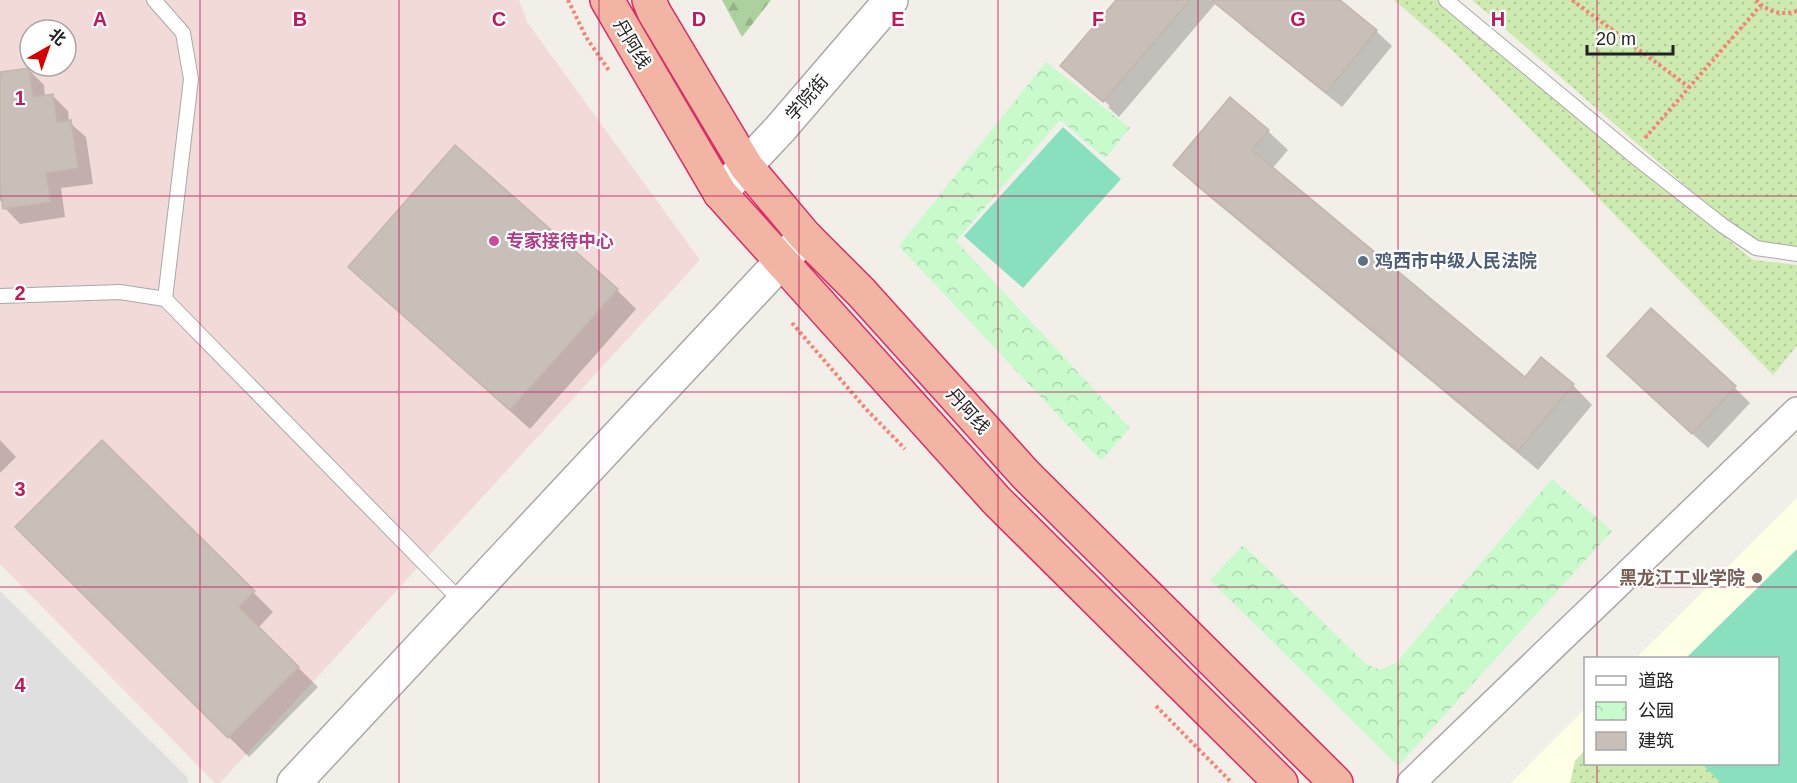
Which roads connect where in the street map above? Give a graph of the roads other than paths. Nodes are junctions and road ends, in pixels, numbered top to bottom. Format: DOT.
graph roads {
  1 [pos="153,0"];
  2 [pos="607,0"];
  3 [pos="649,0"];
  4 [pos="891,0"];
  5 [pos="1446,0"];
  6 [pos="747,166"];
  7 [pos="720,193"];
  8 [pos="805,236"];
  9 [pos="1797,254"];
  10 [pos="781,261"];
  11 [pos="0,296"];
  12 [pos="165,299"];
  13 [pos="1797,411"];
  14 [pos="462,602"];
  15 [pos="294,783"];
  16 [pos="1281,783"];
  17 [pos="1336,783"];
  18 [pos="1412,783"];
  1 -- 12 [label="lane"];
  2 -- 7 [label="highway, 丹阿线"];
  3 -- 6 [label="highway, 丹阿线"];
  4 -- 6 [label="street, 学院街"];
  5 -- 9 [label="lane"];
  6 -- 7 [label="street, 学院街"];
  6 -- 8 [label="highway, 丹阿线"];
  7 -- 10 [label="highway, 丹阿线"];
  8 -- 10 [label="street"];
  8 -- 17 [label="highway, 丹阿线"];
  10 -- 14 [label="street"];
  10 -- 16 [label="highway, 丹阿线"];
  11 -- 12 [label="lane"];
  12 -- 14 [label="lane"];
  13 -- 18 [label="street"];
  14 -- 15 [label="street"];
}
